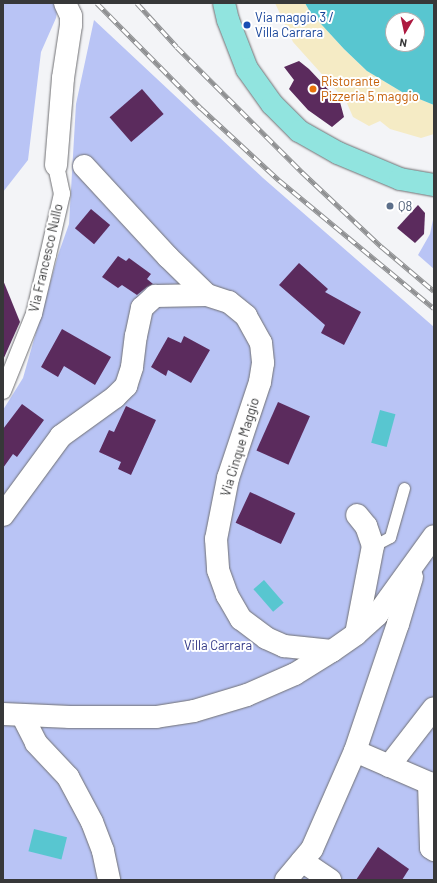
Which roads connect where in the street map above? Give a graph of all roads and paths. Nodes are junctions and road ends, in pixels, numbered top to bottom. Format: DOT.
graph roads {
  1 [pos="65,3"];
  2 [pos="224,3"];
  3 [pos="56,165"];
  4 [pos="84,166"];
  5 [pos="434,186"];
  6 [pos="208,295"];
  7 [pos="3,391"];
  8 [pos="404,488"];
  9 [pos="3,515"];
  10 [pos="357,515"];
  11 [pos="434,536"];
  12 [pos="373,546"];
  13 [pos="415,564"];
  14 [pos="356,634"];
  15 [pos="332,651"];
  16 [pos="434,708"];
  17 [pos="13,714"];
  18 [pos="355,751"];
  19 [pos="389,766"];
  20 [pos="431,776"];
  21 [pos="434,850"];
  22 [pos="315,873"];
  23 [pos="109,880"];
  24 [pos="286,880"];
  1 -- 3 [label="street, Via Francesco Nullo"];
  2 -- 5 [label="main road"];
  3 -- 7 [label="street, Via Francesco Nullo"];
  4 -- 6 [label="street, Via Cinque Maggio"];
  6 -- 9 [label="street, Via Cinque Maggio"];
  6 -- 15 [label="street, Via Cinque Maggio"];
  8 -- 12 [label="lane"];
  10 -- 12 [label="street"];
  11 -- 13 [label="street"];
  12 -- 14 [label="street"];
  13 -- 14 [label="street"];
  13 -- 18 [label="street"];
  14 -- 15 [label="street"];
  15 -- 17 [label="street"];
  16 -- 19 [label="street"];
  17 -- 23 [label="street"];
  18 -- 19 [label="street"];
  18 -- 22 [label="street"];
  19 -- 20 [label="street"];
  20 -- 21 [label="street"];
  22 -- 24 [label="street"];
}
